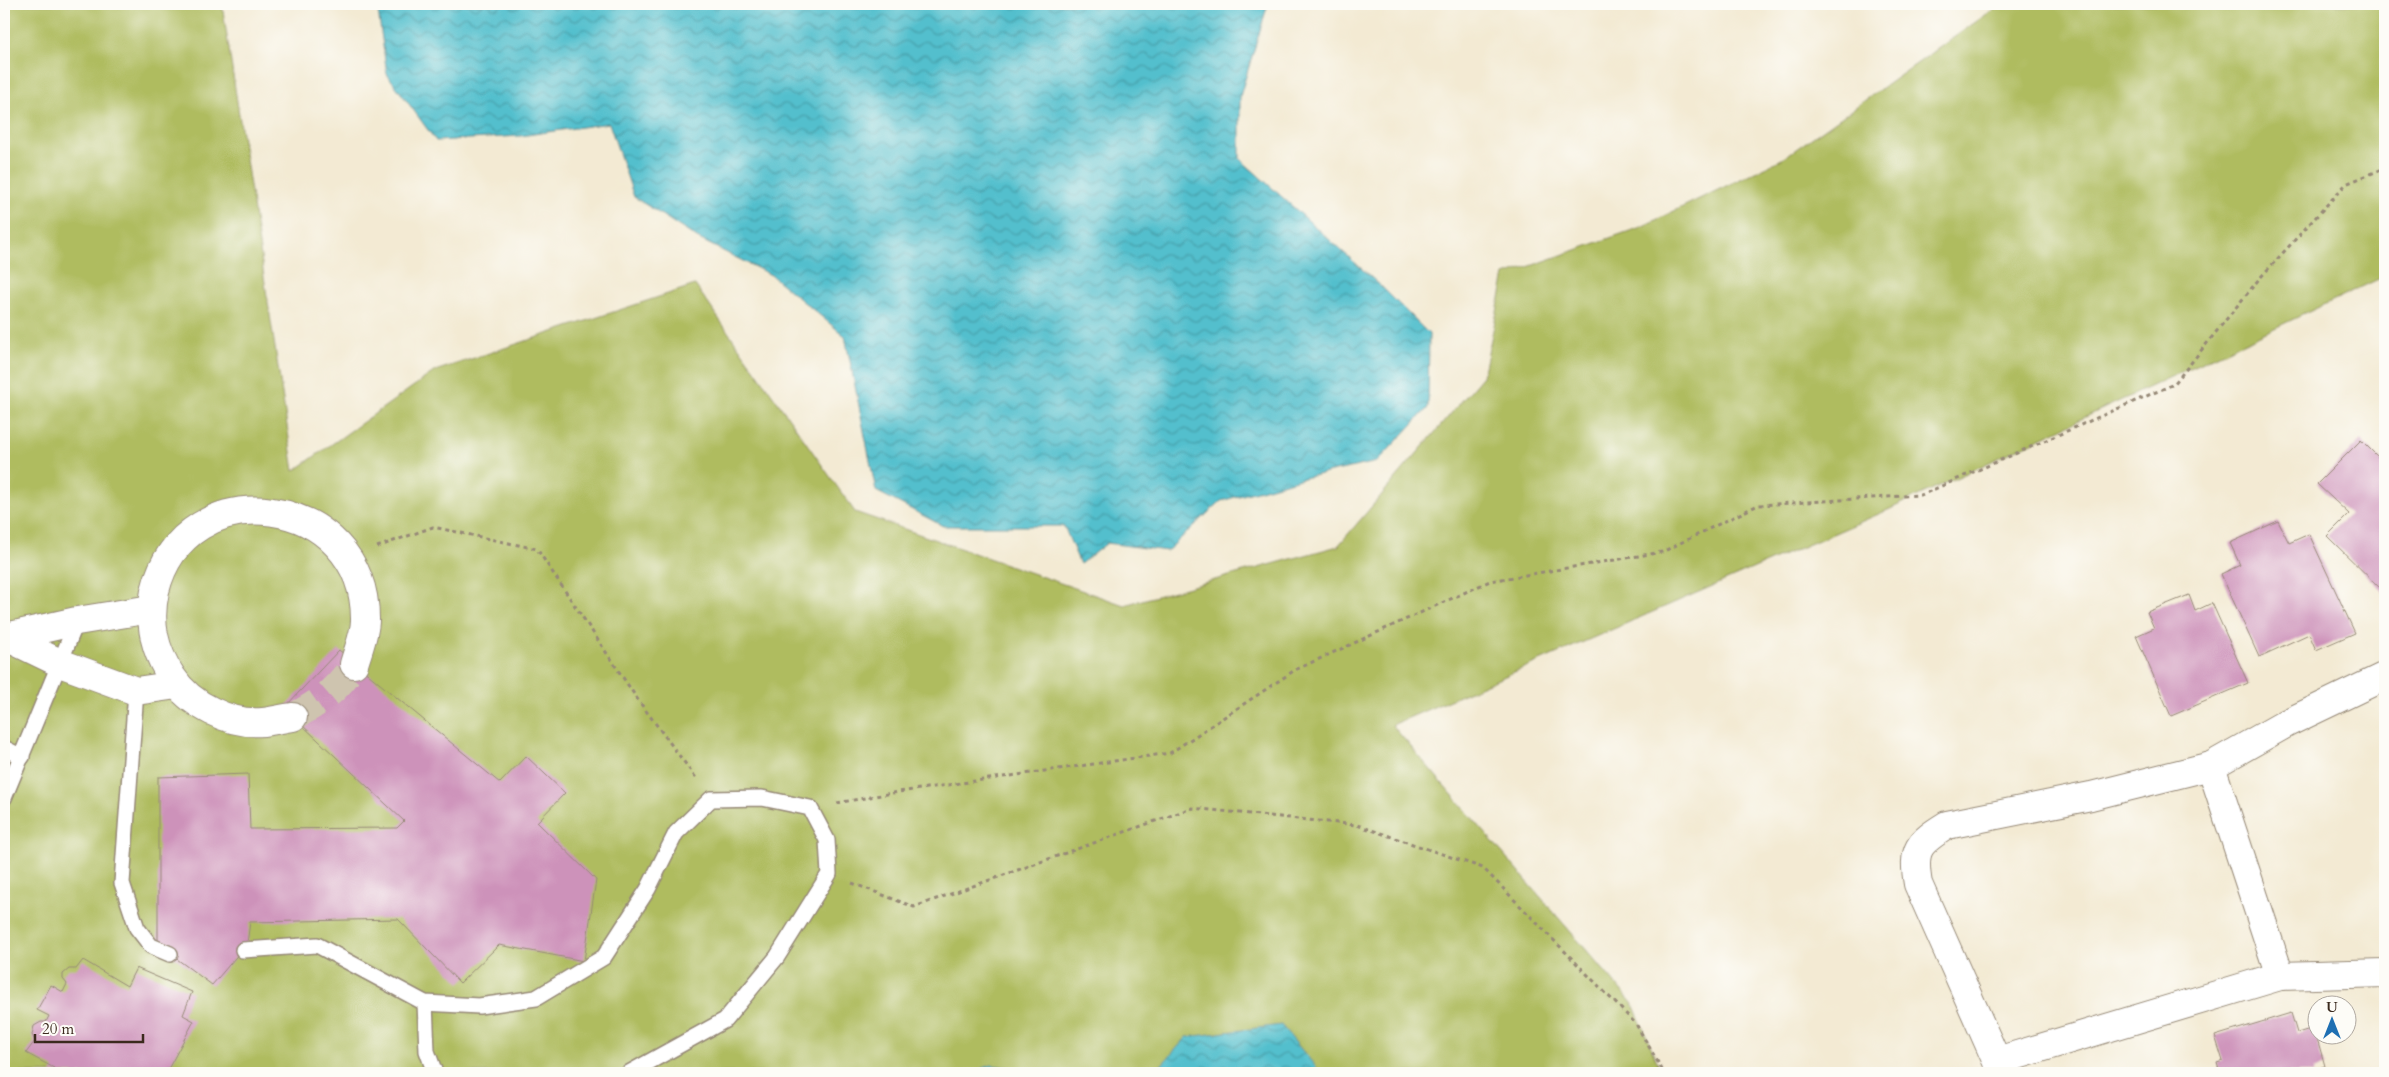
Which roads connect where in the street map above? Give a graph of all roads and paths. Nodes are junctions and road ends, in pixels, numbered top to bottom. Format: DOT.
graph roads {
  1 [pos="2385,168"];
  2 [pos="348,558"];
  3 [pos="151,609"];
  4 [pos="77,621"];
  5 [pos="5,637"];
  6 [pos="60,663"];
  7 [pos="354,664"];
  8 [pos="2385,676"];
  9 [pos="177,685"];
  10 [pos="136,691"];
  11 [pos="293,716"];
  12 [pos="4,748"];
  13 [pos="22,757"];
  14 [pos="2211,766"];
  15 [pos="4,798"];
  16 [pos="712,799"];
  17 [pos="810,808"];
  18 [pos="828,874"];
  19 [pos="243,950"];
  20 [pos="170,954"];
  21 [pos="2385,973"];
  22 [pos="2280,976"];
  23 [pos="425,1003"];
  24 [pos="2000,1067"];
  25 [pos="435,1073"];
  26 [pos="629,1073"];
  27 [pos="1664,1073"];
  1 -- 17 [label="path"];
  2 -- 3 [label="street"];
  2 -- 7 [label="street"];
  2 -- 16 [label="path"];
  3 -- 4 [label="street"];
  3 -- 9 [label="street"];
  4 -- 5 [label="street"];
  4 -- 6 [label="lane"];
  5 -- 6 [label="street"];
  6 -- 10 [label="street"];
  6 -- 13 [label="lane"];
  8 -- 14 [label="street"];
  9 -- 10 [label="street"];
  9 -- 11 [label="street"];
  10 -- 20 [label="lane"];
  12 -- 13 [label="lane"];
  13 -- 15 [label="lane"];
  14 -- 22 [label="street"];
  14 -- 24 [label="street"];
  16 -- 17 [label="lane"];
  16 -- 23 [label="lane"];
  17 -- 18 [label="lane"];
  18 -- 26 [label="lane"];
  18 -- 27 [label="path"];
  19 -- 23 [label="lane"];
  21 -- 22 [label="street"];
  22 -- 24 [label="street"];
  23 -- 25 [label="lane"];
}
